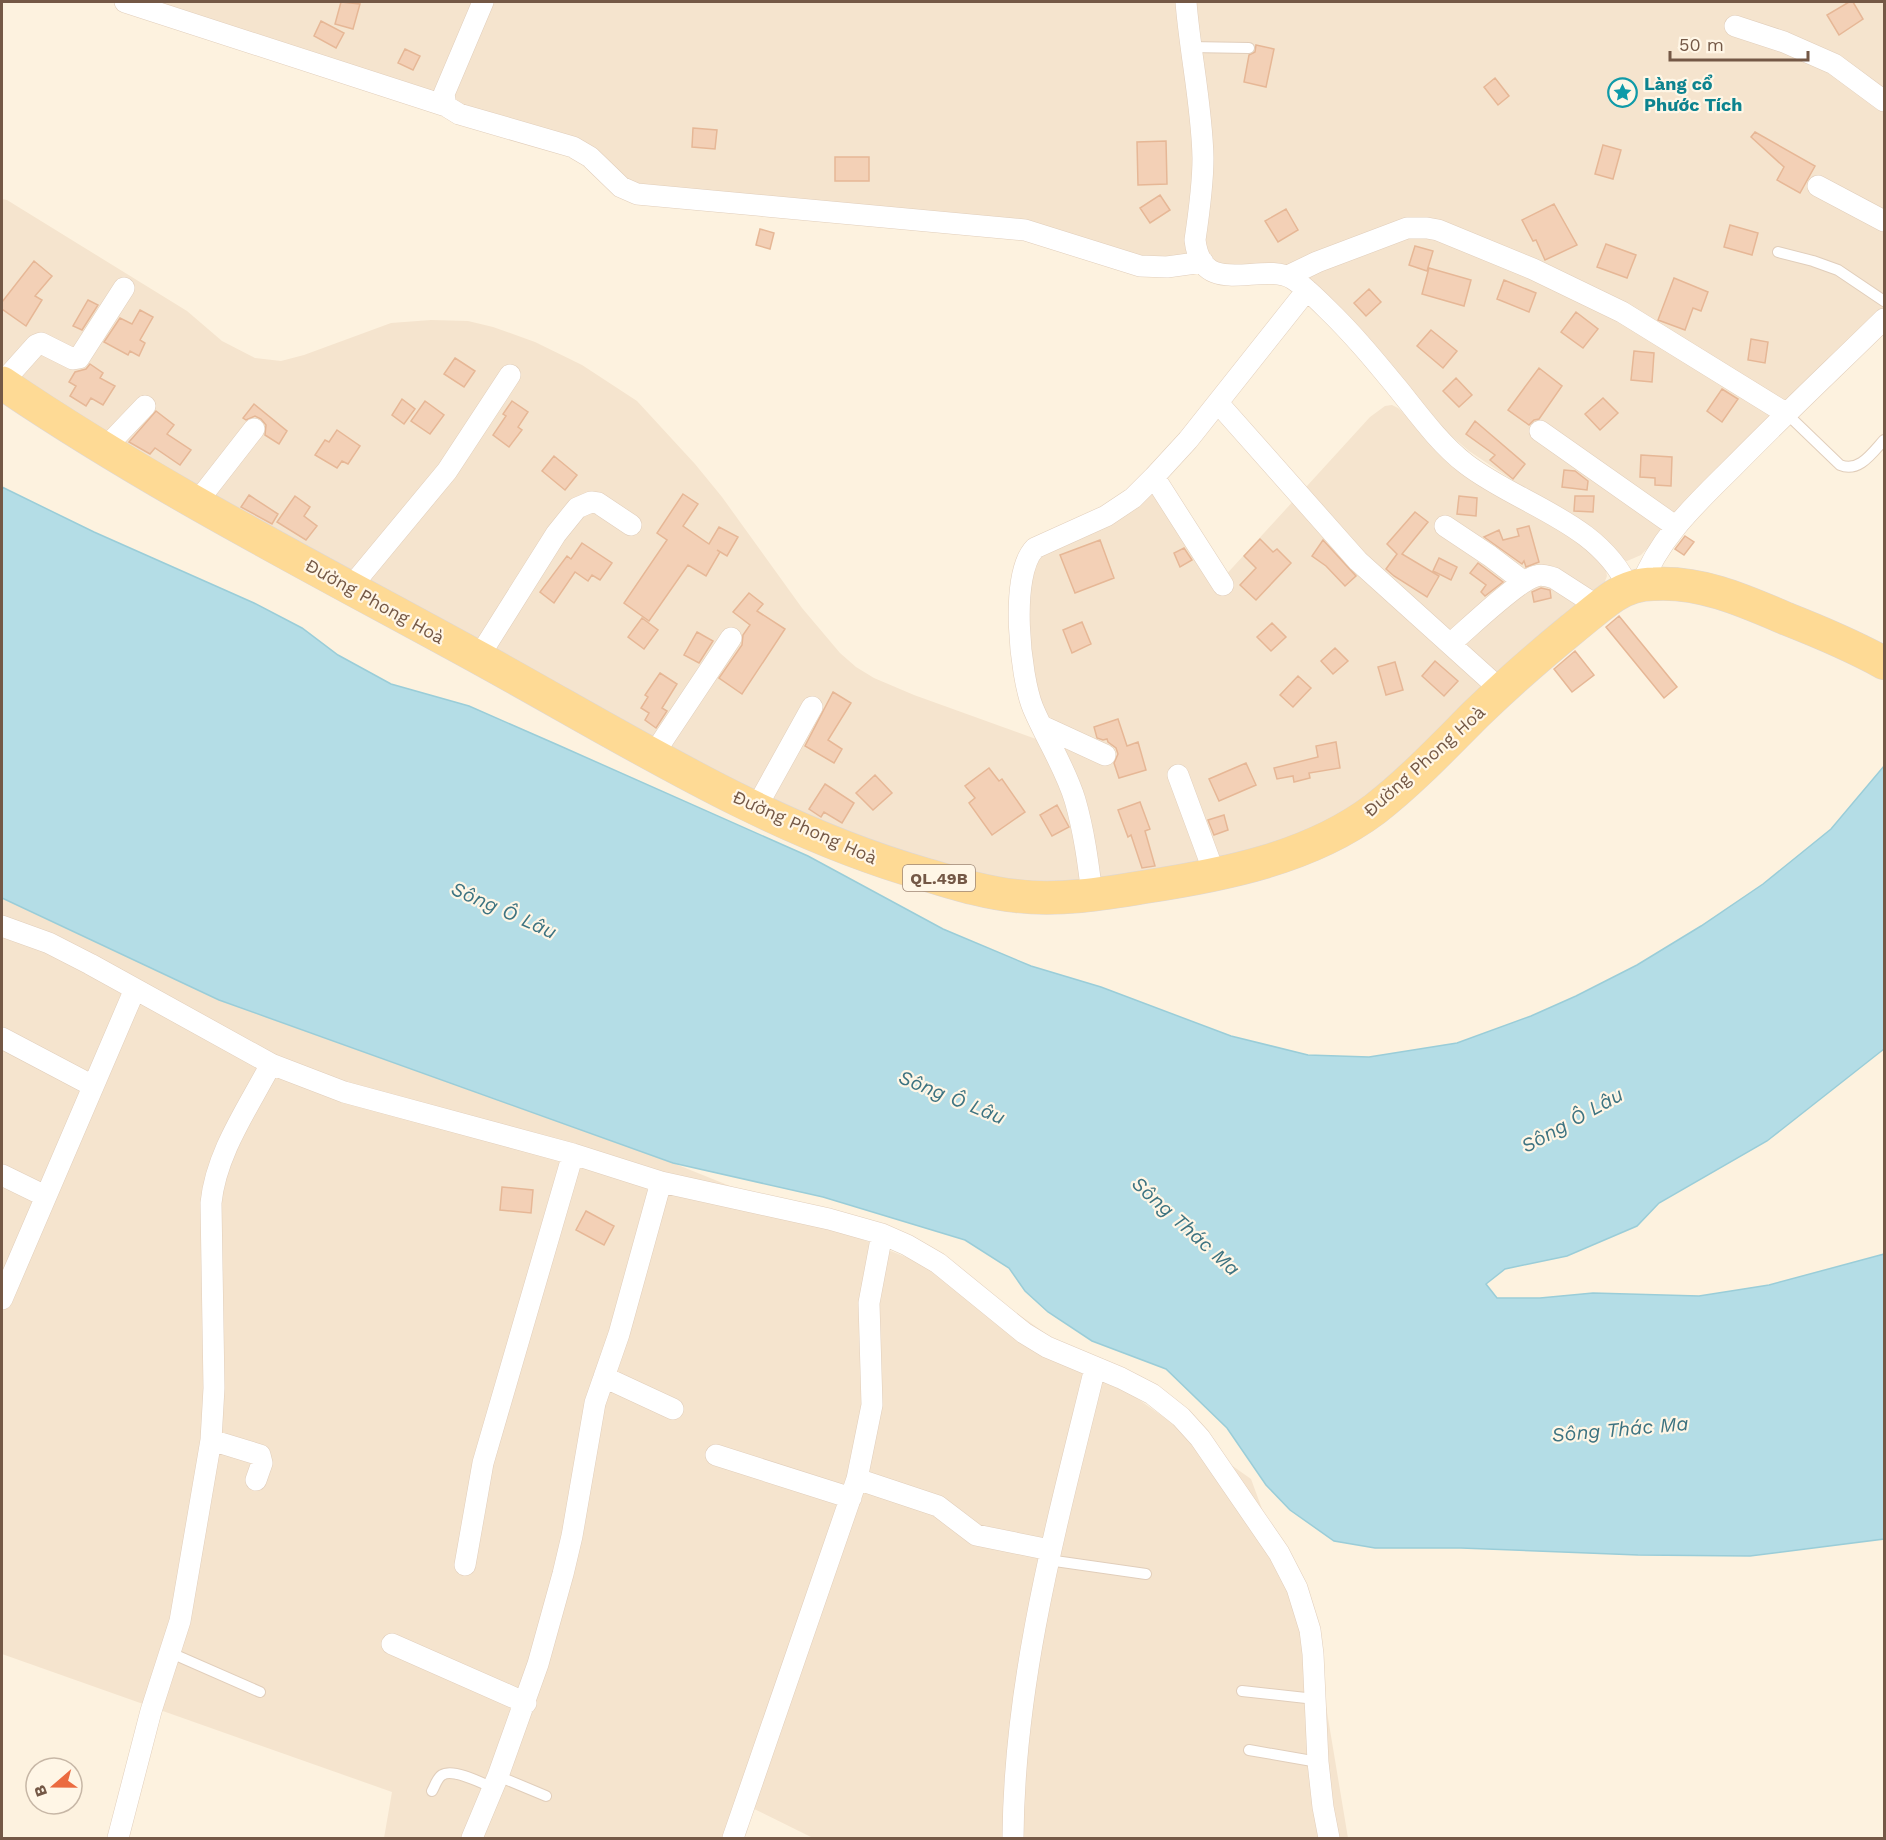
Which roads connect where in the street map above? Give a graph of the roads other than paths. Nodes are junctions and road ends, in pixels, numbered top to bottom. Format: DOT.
graph roads {
  1 [pos="125,2"];
  2 [pos="483,2"];
  3 [pos="1186,2"];
  4 [pos="1736,26"];
  5 [pos="1190,47"];
  6 [pos="1250,48"];
  7 [pos="1884,101"];
  8 [pos="446,106"];
  9 [pos="1818,186"];
  10 [pos="1884,221"];
  11 [pos="1778,252"];
  12 [pos="1203,262"];
  13 [pos="1288,276"];
  14 [pos="124,288"];
  15 [pos="1307,290"];
  16 [pos="1884,301"];
  17 [pos="1884,319"];
  18 [pos="510,375"];
  19 [pos="2,383"];
  20 [pos="1218,403"];
  21 [pos="145,406"];
  22 [pos="1786,414"];
  23 [pos="254,429"];
  24 [pos="1540,431"];
  25 [pos="1884,440"];
  26 [pos="104,449"];
  27 [pos="1154,477"];
  28 [pos="197,502"];
  29 [pos="631,525"];
  30 [pos="1445,526"];
  31 [pos="1675,526"];
  32 [pos="1524,582"];
  33 [pos="1223,585"];
  34 [pos="1635,587"];
  35 [pos="350,588"];
  36 [pos="1599,608"];
  37 [pos="730,638"];
  38 [pos="1450,644"];
  39 [pos="478,658"];
  40 [pos="1884,663"];
  41 [pos="1501,690"];
  42 [pos="812,707"];
  43 [pos="1042,726"];
  44 [pos="1106,754"];
  45 [pos="653,755"];
  46 [pos="1178,775"];
  47 [pos="756,808"];
  48 [pos="1215,875"];
  49 [pos="1092,894"];
  50 [pos="2,926"];
  51 [pos="135,989"];
  52 [pos="2,1038"];
  53 [pos="271,1064"];
  54 [pos="93,1086"];
  55 [pos="573,1155"];
  56 [pos="2,1175"];
  57 [pos="661,1182"];
  58 [pos="45,1196"];
  59 [pos="882,1234"];
  60 [pos="3,1291"];
  61 [pos="1095,1368"];
  62 [pos="604,1377"];
  63 [pos="673,1408"];
  64 [pos="211,1440"];
  65 [pos="716,1455"];
  66 [pos="256,1479"];
  67 [pos="854,1488"];
  68 [pos="1049,1555"];
  69 [pos="465,1565"];
  70 [pos="1146,1574"];
  71 [pos="393,1644"];
  72 [pos="171,1653"];
  73 [pos="1242,1691"];
  74 [pos="260,1692"];
  75 [pos="1315,1699"];
  76 [pos="526,1703"];
  77 [pos="1249,1750"];
  78 [pos="1318,1762"];
  79 [pos="496,1782"];
  80 [pos="432,1791"];
  81 [pos="546,1796"];
  82 [pos="118,1839"];
  83 [pos="472,1839"];
  84 [pos="734,1839"];
  85 [pos="1013,1839"];
  86 [pos="1329,1839"];
  1 -- 8 [label="street"];
  2 -- 8 [label="street"];
  3 -- 5 [label="street"];
  4 -- 7 [label="street"];
  5 -- 6 [label="lane"];
  5 -- 12 [label="street"];
  8 -- 12 [label="street"];
  9 -- 10 [label="street"];
  11 -- 16 [label="lane"];
  12 -- 13 [label="street"];
  13 -- 15 [label="street"];
  13 -- 22 [label="street"];
  14 -- 19 [label="street"];
  15 -- 20 [label="street"];
  15 -- 34 [label="street"];
  17 -- 22 [label="street"];
  18 -- 35 [label="street"];
  19 -- 26 [label="main road, Đường Phong Hoà / QL.49B"];
  20 -- 27 [label="street"];
  20 -- 38 [label="street"];
  21 -- 26 [label="street"];
  22 -- 25 [label="lane"];
  22 -- 31 [label="street"];
  23 -- 28 [label="street"];
  24 -- 31 [label="street"];
  26 -- 28 [label="main road, Đường Phong Hoà / QL.49B"];
  27 -- 33 [label="street"];
  27 -- 43 [label="street"];
  28 -- 35 [label="main road, Đường Phong Hoà / QL.49B"];
  29 -- 39 [label="street"];
  30 -- 32 [label="street"];
  31 -- 34 [label="street"];
  32 -- 36 [label="street"];
  32 -- 38 [label="street"];
  34 -- 36 [label="main road, Đường Phong Hoà / QL.49B"];
  34 -- 40 [label="main road, Đường Phong Hoà / QL.49B"];
  35 -- 39 [label="main road, Đường Phong Hoà / QL.49B"];
  36 -- 41 [label="main road, Đường Phong Hoà / QL.49B"];
  37 -- 45 [label="street"];
  38 -- 41 [label="street"];
  39 -- 45 [label="main road, Đường Phong Hoà / QL.49B"];
  41 -- 48 [label="main road, Đường Phong Hoà / QL.49B"];
  42 -- 47 [label="street"];
  43 -- 44 [label="street"];
  43 -- 49 [label="street"];
  45 -- 47 [label="main road, Đường Phong Hoà / QL.49B"];
  46 -- 48 [label="street"];
  47 -- 49 [label="main road, Đường Phong Hoà / QL.49B"];
  48 -- 49 [label="main road, Đường Phong Hoà / QL.49B"];
  50 -- 51 [label="street"];
  51 -- 53 [label="street"];
  51 -- 54 [label="street"];
  52 -- 54 [label="street"];
  53 -- 55 [label="street"];
  53 -- 64 [label="street"];
  54 -- 58 [label="street"];
  55 -- 57 [label="street"];
  55 -- 69 [label="street"];
  56 -- 58 [label="street"];
  57 -- 59 [label="street"];
  57 -- 62 [label="street"];
  58 -- 60 [label="street"];
  59 -- 61 [label="street"];
  59 -- 67 [label="street"];
  61 -- 68 [label="street"];
  61 -- 75 [label="street"];
  62 -- 63 [label="street"];
  62 -- 76 [label="street"];
  64 -- 66 [label="street"];
  64 -- 72 [label="street"];
  65 -- 67 [label="street"];
  67 -- 68 [label="street"];
  67 -- 84 [label="street"];
  68 -- 70 [label="lane"];
  68 -- 85 [label="street"];
  71 -- 76 [label="street"];
  72 -- 74 [label="lane"];
  72 -- 82 [label="street"];
  73 -- 75 [label="lane"];
  75 -- 78 [label="street"];
  76 -- 79 [label="street"];
  77 -- 78 [label="lane"];
  78 -- 86 [label="street"];
  79 -- 80 [label="lane"];
  79 -- 81 [label="lane"];
  79 -- 83 [label="street"];
}
